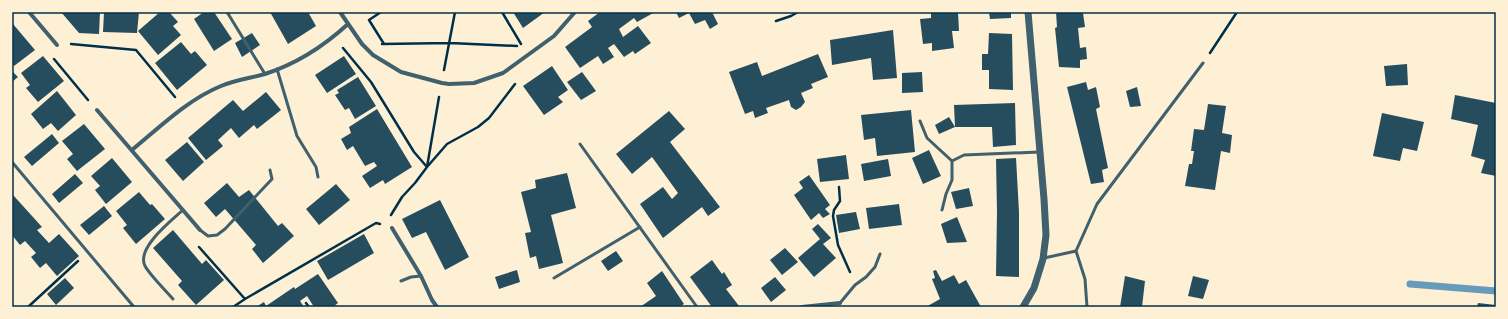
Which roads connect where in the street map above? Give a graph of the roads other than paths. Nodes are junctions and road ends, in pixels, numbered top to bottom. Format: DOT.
graph roads {
  1 [pos="29,12"];
  2 [pos="227,12"];
  3 [pos="340,12"];
  4 [pos="575,12"];
  5 [pos="1028,12"];
  6 [pos="348,24"];
  7 [pos="57,45"];
  8 [pos="1203,63"];
  9 [pos="277,69"];
  10 [pos="265,74"];
  11 [pos="97,110"];
  12 [pos="920,121"];
  13 [pos="580,144"];
  14 [pos="132,150"];
  15 [pos="1040,152"];
  16 [pos="952,161"];
  17 [pos="12,162"];
  18 [pos="270,170"];
  19 [pos="318,177"];
  20 [pos="182,210"];
  21 [pos="942,210"];
  22 [pos="640,227"];
  23 [pos="392,228"];
  24 [pos="200,230"];
  25 [pos="1076,251"];
  26 [pos="880,254"];
  27 [pos="1043,259"];
  28 [pos="422,276"];
  29 [pos="554,278"];
  30 [pos="402,281"];
  31 [pos="173,299"];
  32 [pos="840,303"];
  33 [pos="134,307"];
  34 [pos="437,307"];
  35 [pos="697,307"];
  36 [pos="802,307"];
  37 [pos="1023,307"];
  38 [pos="1087,307"];
  1 -- 7 [label="street"];
  2 -- 10 [label="lane"];
  3 -- 6 [label="street"];
  4 -- 6 [label="street"];
  5 -- 15 [label="street"];
  6 -- 9 [label="street"];
  8 -- 25 [label="lane"];
  9 -- 10 [label="street"];
  9 -- 19 [label="lane"];
  10 -- 14 [label="street"];
  11 -- 14 [label="street"];
  12 -- 16 [label="lane"];
  13 -- 22 [label="lane"];
  14 -- 20 [label="street"];
  15 -- 16 [label="lane"];
  15 -- 27 [label="street"];
  16 -- 21 [label="lane"];
  17 -- 33 [label="lane"];
  18 -- 24 [label="lane"];
  20 -- 24 [label="street"];
  20 -- 31 [label="lane"];
  22 -- 29 [label="lane"];
  22 -- 35 [label="lane"];
  23 -- 28 [label="street"];
  25 -- 27 [label="lane"];
  25 -- 38 [label="lane"];
  26 -- 32 [label="lane"];
  27 -- 37 [label="street"];
  28 -- 30 [label="lane"];
  28 -- 34 [label="street"];
  32 -- 36 [label="street"];
}
